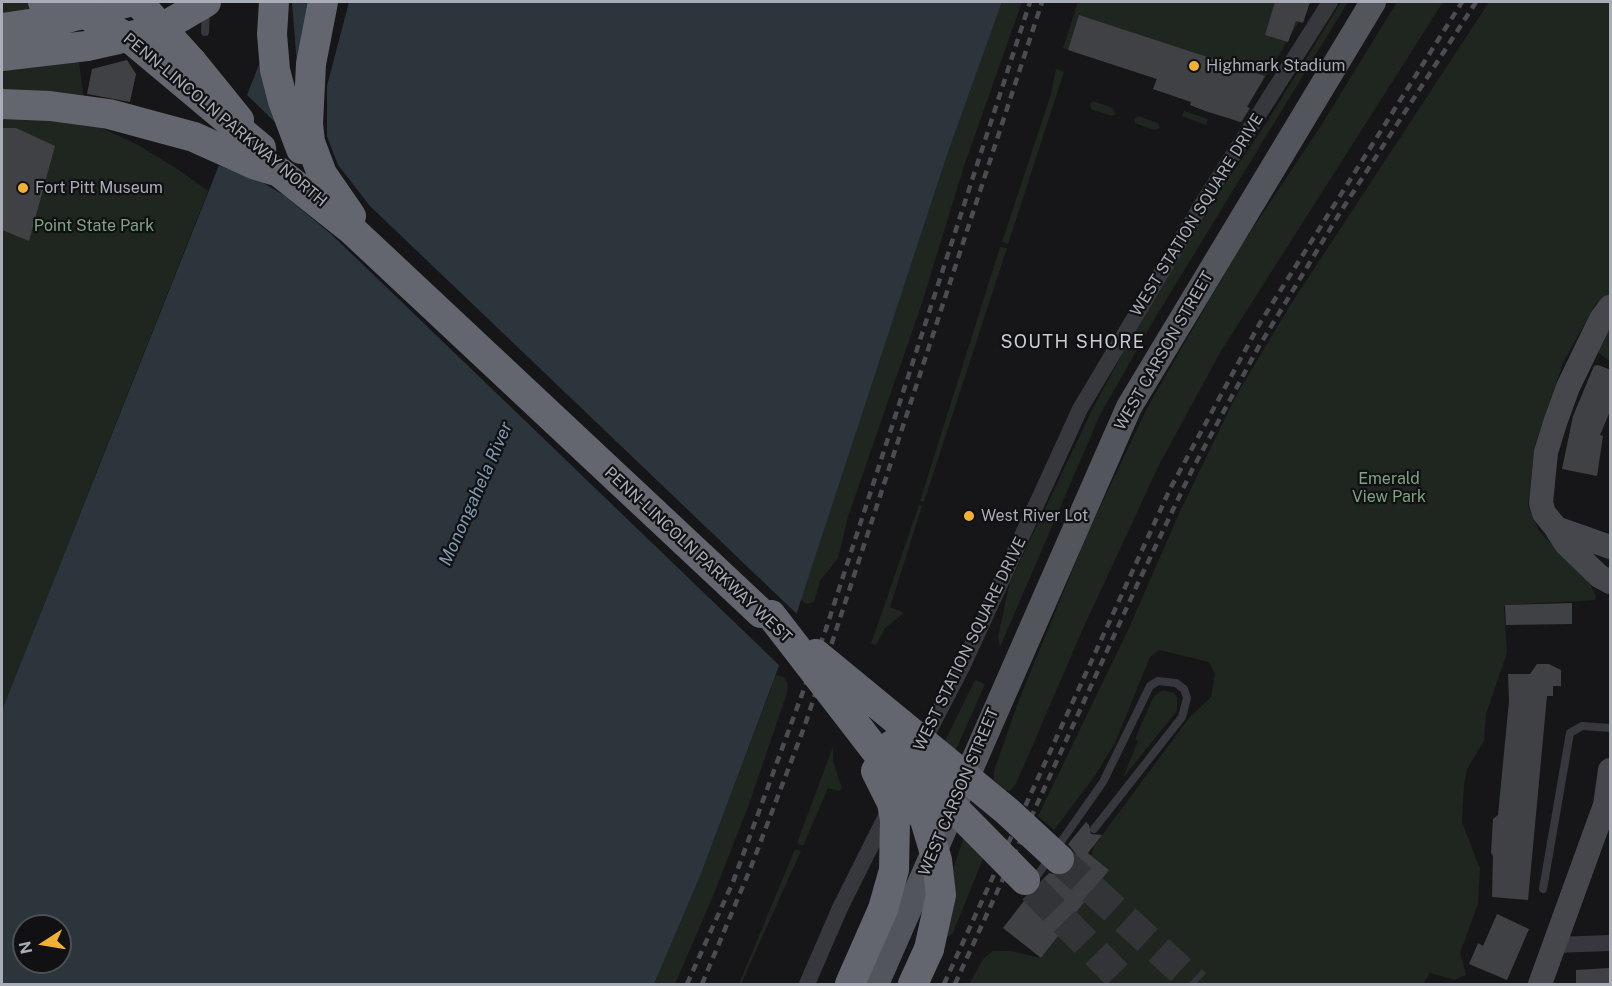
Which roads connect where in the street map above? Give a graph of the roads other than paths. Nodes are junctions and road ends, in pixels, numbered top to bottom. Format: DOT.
graph roads {
  1 [pos="43,2"];
  2 [pos="97,2"];
  3 [pos="129,2"];
  4 [pos="138,2"];
  5 [pos="206,2"];
  6 [pos="274,2"];
  7 [pos="323,2"];
  8 [pos="1330,2"];
  9 [pos="1373,2"];
  10 [pos="2,28"];
  11 [pos="205,32"];
  12 [pos="2,56"];
  13 [pos="9,104"];
  14 [pos="261,148"];
  15 [pos="279,172"];
  16 [pos="360,234"];
  17 [pos="1611,307"];
  18 [pos="1556,528"];
  19 [pos="1611,547"];
  20 [pos="1611,582"];
  21 [pos="766,614"];
  22 [pos="1611,728"];
  23 [pos="1611,771"];
  24 [pos="1094,829"];
  25 [pos="1059,859"];
  26 [pos="1029,885"];
  27 [pos="1543,889"];
  28 [pos="1611,943"];
  29 [pos="1554,945"];
  30 [pos="807,984"];
  31 [pos="850,984"];
  32 [pos="876,984"];
  33 [pos="913,984"];
  34 [pos="1540,984"];
  1 -- 14 [label="highway, PENN-LINCOLN PARKWAY NORTH, bridge"];
  2 -- 15 [label="highway, bridge"];
  3 -- 10 [label="highway"];
  4 -- 14 [label="highway, bridge"];
  5 -- 11 [label="lane"];
  5 -- 12 [label="highway"];
  6 -- 16 [label="highway"];
  7 -- 16 [label="highway"];
  8 -- 30 [label="street, WEST STATION SQUARE DRIVE"];
  9 -- 32 [label="main road, WEST CARSON STREET"];
  13 -- 15 [label="highway, PENN-LINCOLN PARKWAY NORTH"];
  14 -- 16 [label="highway, PENN-LINCOLN PARKWAY NORTH"];
  15 -- 16 [label="highway, PENN-LINCOLN PARKWAY NORTH"];
  16 -- 21 [label="highway, PENN-LINCOLN PARKWAY WEST"];
  17 -- 18 [label="main road"];
  18 -- 19 [label="main road"];
  18 -- 20 [label="main road"];
  21 -- 25 [label="highway, PENN-LINCOLN PARKWAY WEST, bridge"];
  21 -- 26 [label="highway, PENN-LINCOLN PARKWAY WEST, bridge"];
  21 -- 31 [label="highway, bridge"];
  21 -- 33 [label="highway, bridge"];
  22 -- 27 [label="lane"];
  23 -- 29 [label="main road"];
  24 -- 26 [label="lane"];
  28 -- 29 [label="street"];
  29 -- 34 [label="main road"];
}
